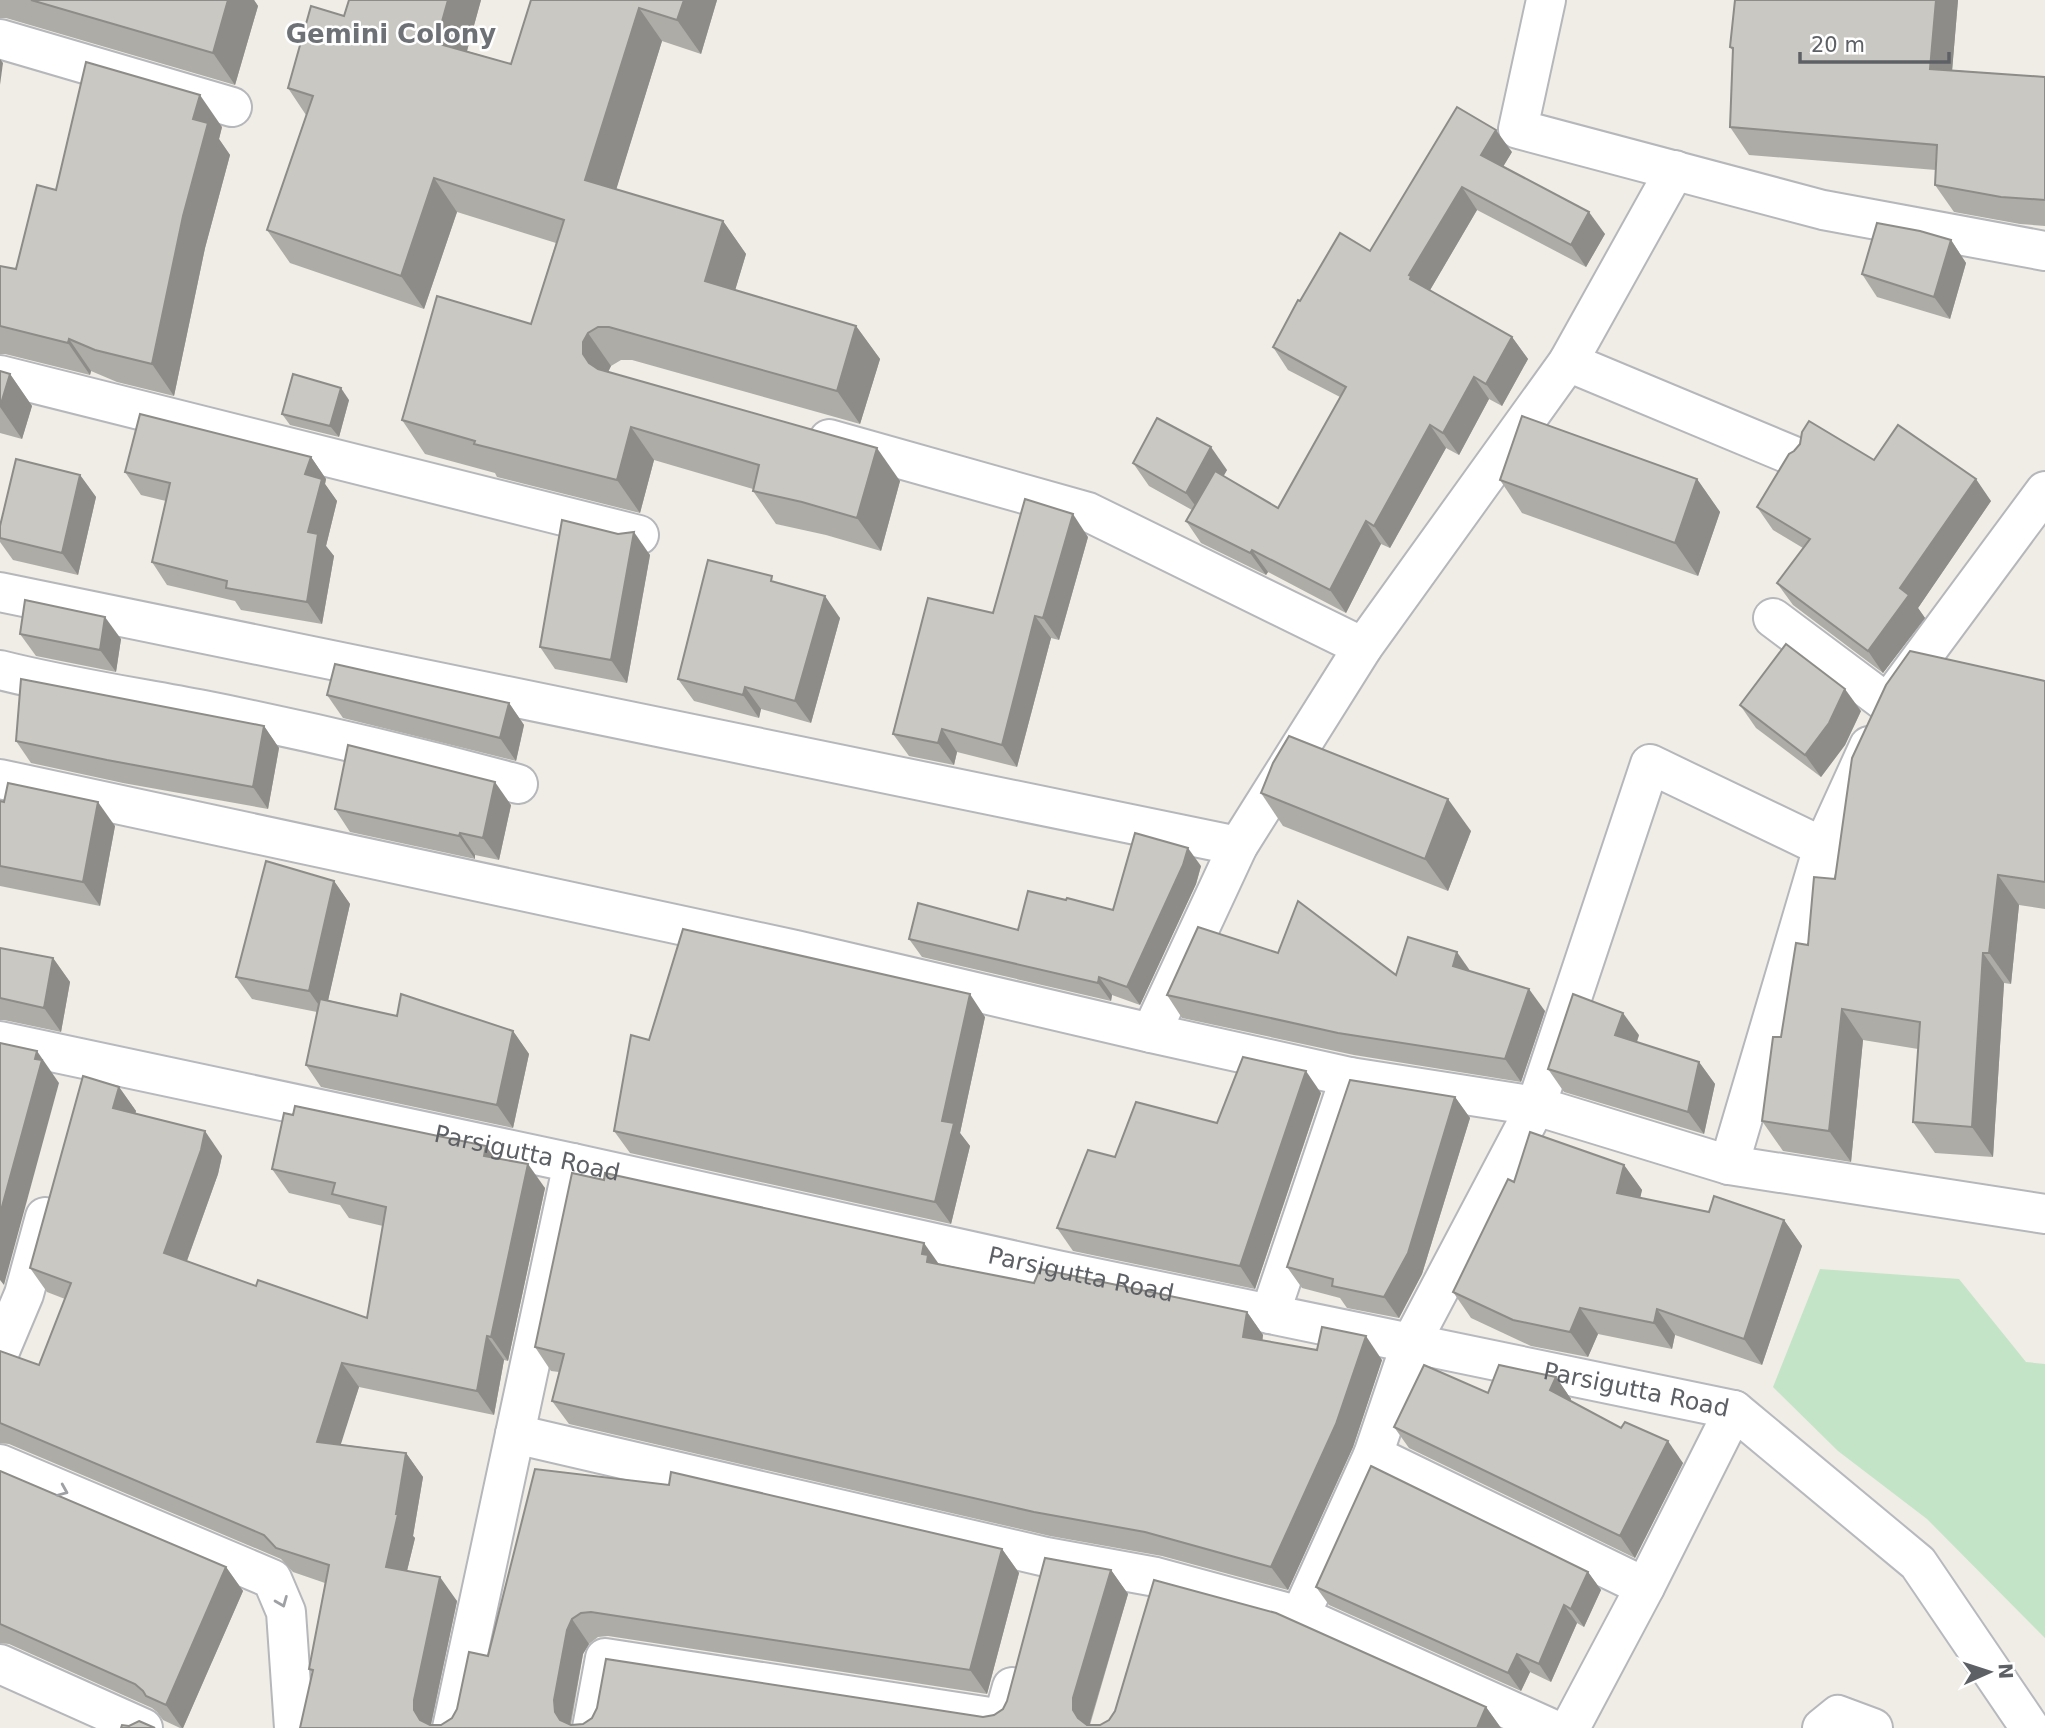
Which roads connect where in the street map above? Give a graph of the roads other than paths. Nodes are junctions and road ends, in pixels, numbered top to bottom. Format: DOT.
graph roads {
  1 [pos="1546,0"];
  2 [pos="0,39"];
  3 [pos="232,107"];
  4 [pos="1675,170"];
  5 [pos="2045,251"];
  6 [pos="1568,362"];
  7 [pos="0,375"];
  8 [pos="798,430"];
  9 [pos="1796,457"];
  10 [pos="2045,491"];
  11 [pos="639,534"];
  12 [pos="0,592"];
  13 [pos="1773,618"];
  14 [pos="1363,647"];
  15 [pos="0,670"];
  16 [pos="1888,704"];
  17 [pos="0,779"];
  18 [pos="518,785"];
  19 [pos="1238,846"];
  20 [pos="1823,847"];
  21 [pos="1151,1033"];
  22 [pos="0,1041"];
  23 [pos="88,1060"];
  24 [pos="1350,1077"];
  25 [pos="77,1099"];
  26 [pos="1536,1107"];
  27 [pos="573,1163"];
  28 [pos="1729,1165"];
  29 [pos="53,1190"];
  30 [pos="2045,1214"];
  31 [pos="1270,1314"];
  32 [pos="1410,1343"];
  33 [pos="0,1351"];
  34 [pos="1734,1410"];
  35 [pos="515,1434"];
  36 [pos="1373,1455"];
  37 [pos="0,1464"];
  38 [pos="1046,1557"];
  39 [pos="1156,1577"];
  40 [pos="1645,1587"];
  41 [pos="1036,1594"];
  42 [pos="1145,1615"];
  43 [pos="1300,1616"];
  44 [pos="1020,1657"];
  45 [pos="0,1664"];
  46 [pos="143,1728"];
  47 [pos="293,1728"];
  48 [pos="452,1728"];
  49 [pos="592,1728"];
  50 [pos="1550,1728"];
  51 [pos="1570,1728"];
  52 [pos="1822,1728"];
  53 [pos="1873,1728"];
  54 [pos="2030,1728"];
  1 -- 4 [label="street"];
  2 -- 3 [label="street"];
  4 -- 5 [label="street"];
  4 -- 6 [label="street"];
  6 -- 9 [label="street"];
  6 -- 14 [label="street"];
  7 -- 11 [label="street"];
  8 -- 14 [label="street"];
  10 -- 16 [label="street"];
  12 -- 19 [label="street"];
  13 -- 16 [label="street"];
  14 -- 19 [label="street"];
  15 -- 18 [label="street"];
  16 -- 20 [label="street"];
  17 -- 21 [label="street"];
  19 -- 21 [label="street"];
  20 -- 26 [label="street"];
  20 -- 28 [label="street"];
  21 -- 24 [label="street"];
  22 -- 23 [label="street, Parsigutta Road"];
  23 -- 25 [label="street"];
  23 -- 27 [label="street, Parsigutta Road"];
  24 -- 26 [label="street"];
  24 -- 31 [label="street"];
  26 -- 28 [label="street"];
  26 -- 32 [label="street"];
  27 -- 31 [label="street, Parsigutta Road"];
  27 -- 35 [label="street"];
  28 -- 30 [label="street"];
  29 -- 33 [label="street"];
  31 -- 32 [label="street, Parsigutta Road"];
  32 -- 34 [label="street, Parsigutta Road"];
  32 -- 36 [label="street"];
  34 -- 40 [label="street"];
  34 -- 54 [label="street, Parsigutta Road"];
  35 -- 38 [label="street"];
  35 -- 48 [label="street"];
  36 -- 40 [label="street"];
  36 -- 43 [label="street"];
  37 -- 47 [label="street, one-way"];
  38 -- 39 [label="street"];
  38 -- 41 [label="street"];
  39 -- 42 [label="street"];
  39 -- 43 [label="street"];
  40 -- 51 [label="street"];
  43 -- 50 [label="street"];
  44 -- 49 [label="street"];
  45 -- 46 [label="street"];
  52 -- 53 [label="street"];
}
